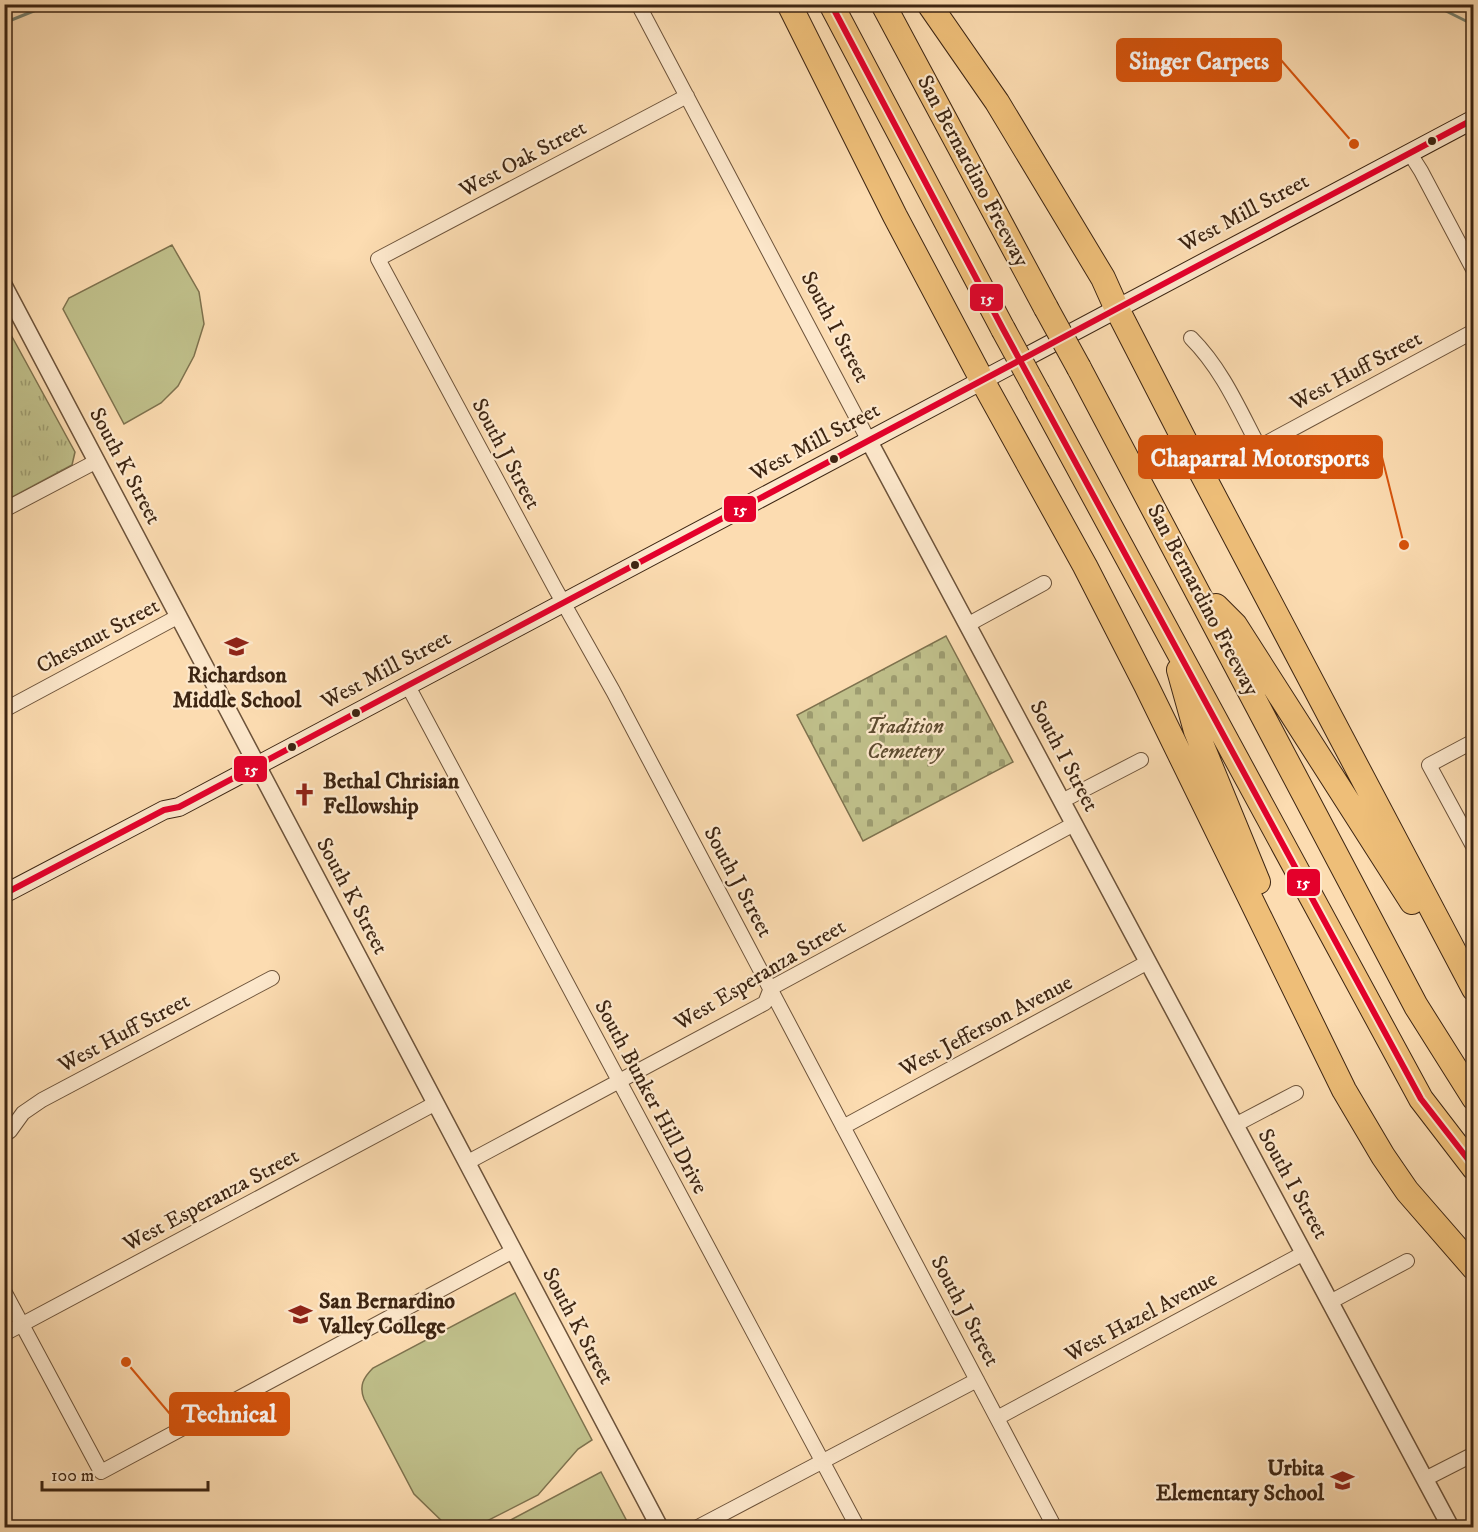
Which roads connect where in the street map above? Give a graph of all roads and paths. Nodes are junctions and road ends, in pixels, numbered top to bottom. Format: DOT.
graph roads {
  1 [pos="638,4"];
  2 [pos="789,4"];
  3 [pos="831,4"];
  4 [pos="884,4"];
  5 [pos="930,4"];
  6 [pos="687,96"];
  7 [pos="1473,118"];
  8 [pos="1409,152"];
  9 [pos="378,259"];
  10 [pos="1473,271"];
  11 [pos="4,286"];
  12 [pos="1116,307"];
  13 [pos="1473,331"];
  14 [pos="1191,338"];
  15 [pos="982,380"];
  16 [pos="869,441"];
  17 [pos="97,461"];
  18 [pos="4,510"];
  19 [pos="1044,583"];
  20 [pos="1196,587"];
  21 [pos="563,603"];
  22 [pos="179,616"];
  23 [pos="967,625"];
  24 [pos="1168,630"];
  25 [pos="408,686"];
  26 [pos="4,710"];
  27 [pos="1473,741"];
  28 [pos="1141,760"];
  29 [pos="256,765"];
  30 [pos="1062,801"];
  31 [pos="179,807"];
  32 [pos="1074,824"];
  33 [pos="1473,848"];
  34 [pos="4,894"];
  35 [pos="4,907"];
  36 [pos="1148,962"];
  37 [pos="272,978"];
  38 [pos="771,988"];
  39 [pos="1473,989"];
  40 [pos="1473,1007"];
  41 [pos="618,1081"];
  42 [pos="1296,1093"];
  43 [pos="1473,1098"];
  44 [pos="436,1103"];
  45 [pos="1235,1125"];
  46 [pos="843,1127"];
  47 [pos="4,1135"];
  48 [pos="468,1162"];
  49 [pos="1473,1168"];
  50 [pos="1441,1231"];
  51 [pos="513,1251"];
  52 [pos="1304,1253"];
  53 [pos="1407,1261"];
  54 [pos="1473,1268"];
  55 [pos="4,1291"];
  56 [pos="1330,1302"];
  57 [pos="22,1325"];
  58 [pos="4,1334"];
  59 [pos="977,1380"];
  60 [pos="998,1418"];
  61 [pos="1473,1454"];
  62 [pos="823,1462"];
  63 [pos="1425,1479"];
  64 [pos="660,1527"];
  65 [pos="696,1527"];
  66 [pos="858,1527"];
  67 [pos="1055,1527"];
  68 [pos="1451,1527"];
  1 -- 6 [label="street, South I Street"];
  2 -- 15 [label="highway"];
  3 -- 24 [label="highway, San Bernardino Freeway, bridge"];
  4 -- 20 [label="highway, San Bernardino Freeway, bridge"];
  5 -- 12 [label="highway"];
  6 -- 9 [label="street, West Oak Street"];
  6 -- 16 [label="street, South I Street"];
  7 -- 8 [label="main road, West Mill Street"];
  8 -- 10 [label="street"];
  8 -- 12 [label="main road, West Mill Street"];
  9 -- 21 [label="street, South J Street"];
  11 -- 17 [label="street, South K Street"];
  12 -- 15 [label="main road, West Mill Street"];
  12 -- 39 [label="highway"];
  13 -- 14 [label="street, West Huff Street"];
  15 -- 16 [label="main road, West Mill Street"];
  15 -- 50 [label="highway"];
  16 -- 21 [label="main road, West Mill Street"];
  16 -- 23 [label="street, South I Street"];
  17 -- 18 [label="street"];
  17 -- 22 [label="street, South K Street"];
  19 -- 23 [label="street"];
  20 -- 40 [label="highway"];
  20 -- 43 [label="highway, San Bernardino Freeway"];
  21 -- 25 [label="main road, West Mill Street"];
  21 -- 38 [label="street, South J Street"];
  22 -- 26 [label="street, Chestnut Street"];
  22 -- 29 [label="street, South K Street"];
  23 -- 30 [label="street, South I Street"];
  24 -- 49 [label="highway, San Bernardino Freeway"];
  24 -- 50 [label="highway"];
  25 -- 29 [label="main road, West Mill Street"];
  25 -- 41 [label="street, South Bunker Hill Drive"];
  27 -- 33 [label="street"];
  28 -- 30 [label="street"];
  29 -- 31 [label="main road, West Mill Street"];
  29 -- 44 [label="street, South K Street"];
  30 -- 32 [label="street, South I Street"];
  31 -- 34 [label="main road, West Mill Street"];
  31 -- 35 [label="main road, West Mill Street"];
  32 -- 36 [label="street, South I Street"];
  32 -- 38 [label="street, West Esperanza Street"];
  36 -- 45 [label="street, South I Street"];
  36 -- 46 [label="street, West Jefferson Avenue"];
  37 -- 47 [label="street, West Huff Street"];
  38 -- 41 [label="street, West Esperanza Street"];
  38 -- 46 [label="street, South J Street"];
  41 -- 48 [label="street, West Esperanza Street"];
  41 -- 62 [label="street, South Bunker Hill Drive"];
  42 -- 45 [label="street"];
  44 -- 48 [label="street, South K Street"];
  44 -- 57 [label="street, West Esperanza Street"];
  45 -- 52 [label="street, South I Street"];
  46 -- 59 [label="street, South J Street"];
  48 -- 51 [label="street, South K Street"];
  50 -- 54 [label="highway"];
  51 -- 57 [label="street"];
  51 -- 64 [label="street, South K Street"];
  52 -- 56 [label="street, South I Street"];
  52 -- 60 [label="street, West Hazel Avenue"];
  53 -- 56 [label="street"];
  55 -- 57 [label="street"];
  56 -- 63 [label="street, South I Street"];
  57 -- 58 [label="street, West Esperanza Street"];
  59 -- 60 [label="street, South J Street"];
  59 -- 62 [label="street"];
  60 -- 67 [label="street, South J Street"];
  61 -- 63 [label="street"];
  62 -- 65 [label="street"];
  62 -- 66 [label="street, South Bunker Hill Drive"];
  63 -- 68 [label="street, South I Street"];
}
